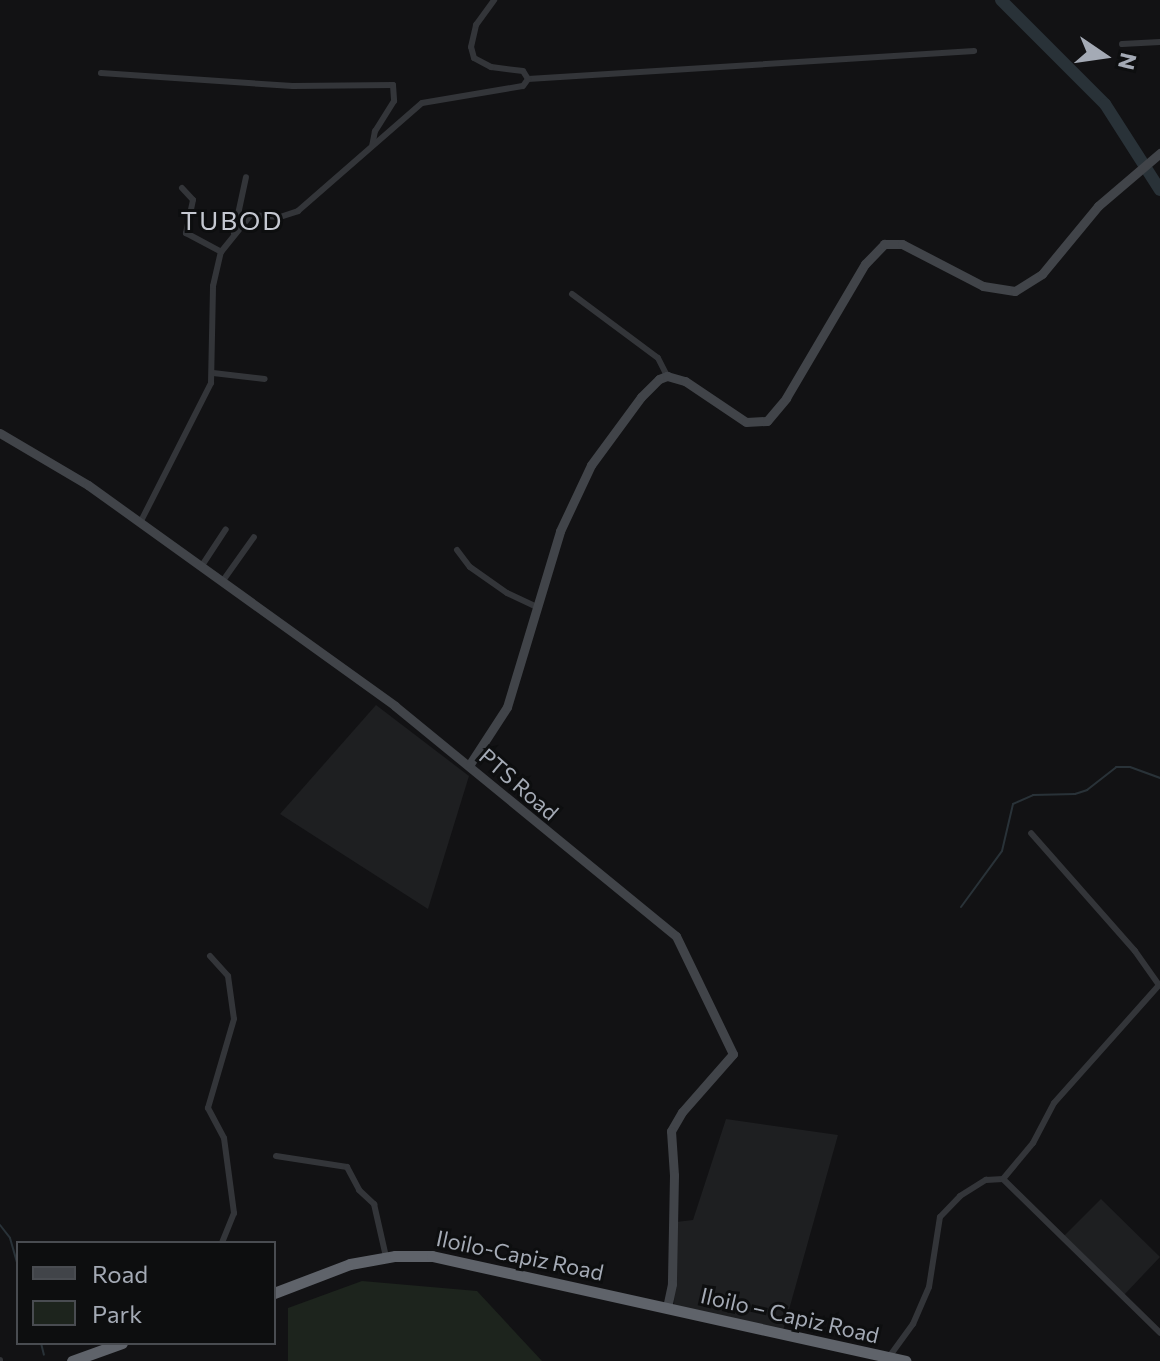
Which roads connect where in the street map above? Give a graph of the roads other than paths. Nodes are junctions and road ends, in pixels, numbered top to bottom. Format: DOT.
graph roads {
  1 [pos="494,0"];
  2 [pos="1160,42"];
  3 [pos="1122,44"];
  4 [pos="974,51"];
  5 [pos="101,73"];
  6 [pos="528,79"];
  7 [pos="372,146"];
  8 [pos="1160,153"];
  9 [pos="246,177"];
  10 [pos="182,188"];
  11 [pos="234,233"];
  12 [pos="221,252"];
  13 [pos="572,294"];
  14 [pos="213,373"];
  15 [pos="667,376"];
  16 [pos="265,379"];
  17 [pos="0,433"];
  18 [pos="139,523"];
  19 [pos="226,529"];
  20 [pos="254,537"];
  21 [pos="457,550"];
  22 [pos="201,567"];
  23 [pos="222,582"];
  24 [pos="537,607"];
  25 [pos="470,764"];
  26 [pos="1031,833"];
  27 [pos="210,956"];
  28 [pos="1159,984"];
  29 [pos="276,1156"];
  30 [pos="1003,1179"];
  31 [pos="223,1241"];
  32 [pos="386,1257"];
  33 [pos="276,1292"];
  34 [pos="667,1307"];
  35 [pos="1160,1333"];
  36 [pos="116,1345"];
  37 [pos="889,1357"];
  38 [pos="72,1361"];
  39 [pos="905,1361"];
  1 -- 6 [label="street"];
  2 -- 3 [label="street"];
  4 -- 6 [label="street"];
  5 -- 7 [label="street"];
  6 -- 7 [label="street"];
  7 -- 11 [label="street"];
  8 -- 15 [label="main road"];
  9 -- 11 [label="street"];
  10 -- 12 [label="street"];
  11 -- 12 [label="street"];
  12 -- 14 [label="street"];
  13 -- 15 [label="street"];
  14 -- 16 [label="street"];
  14 -- 18 [label="street"];
  15 -- 24 [label="main road"];
  17 -- 18 [label="main road, PTS Road"];
  18 -- 22 [label="main road, PTS Road"];
  19 -- 22 [label="street"];
  20 -- 23 [label="street"];
  21 -- 24 [label="street"];
  22 -- 23 [label="main road, PTS Road"];
  23 -- 25 [label="main road, PTS Road"];
  24 -- 25 [label="main road"];
  25 -- 34 [label="main road, PTS Road"];
  26 -- 28 [label="street"];
  27 -- 31 [label="street"];
  28 -- 30 [label="street"];
  29 -- 32 [label="street"];
  30 -- 35 [label="street"];
  30 -- 37 [label="street"];
  32 -- 33 [label="highway, Iloilo-Capiz Road"];
  32 -- 34 [label="highway, Iloilo-Capiz Road"];
  34 -- 37 [label="highway, Iloilo – Capiz Road"];
  36 -- 38 [label="highway"];
  37 -- 39 [label="highway, Iloilo – Capiz Road"];
}
